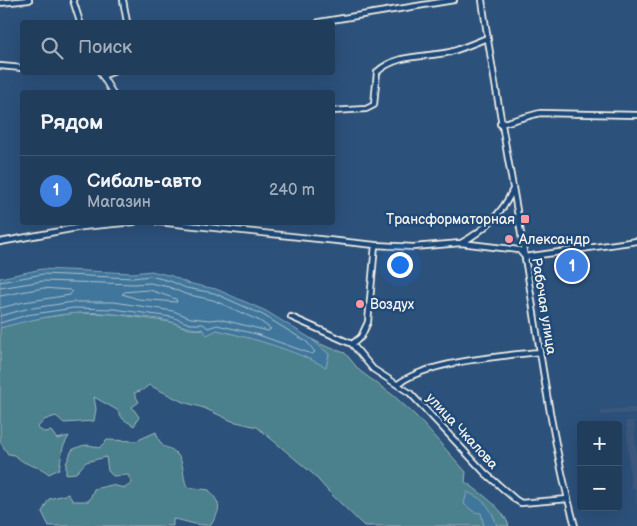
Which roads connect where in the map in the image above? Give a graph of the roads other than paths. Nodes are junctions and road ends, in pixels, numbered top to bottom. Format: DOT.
graph roads {
  1 [pos="29,0"];
  2 [pos="73,0"];
  3 [pos="123,0"];
  4 [pos="454,0"];
  5 [pos="482,0"];
  6 [pos="0,2"];
  7 [pos="79,20"];
  8 [pos="127,20"];
  9 [pos="331,20"];
  10 [pos="487,38"];
  11 [pos="0,66"];
  12 [pos="20,68"];
  13 [pos="102,75"];
  14 [pos="111,90"];
  15 [pos="335,111"];
  16 [pos="637,115"];
  17 [pos="500,124"];
  18 [pos="512,189"];
  19 [pos="103,225"];
  20 [pos="186,225"];
  21 [pos="637,241"];
  22 [pos="0,242"];
  23 [pos="461,244"];
  24 [pos="375,245"];
  25 [pos="525,256"];
  26 [pos="291,317"];
  27 [pos="352,344"];
  28 [pos="540,352"];
  29 [pos="398,384"];
  30 [pos="568,499"];
  31 [pos="576,526"];
  1 -- 6 [label="street"];
  2 -- 7 [label="street"];
  3 -- 8 [label="street"];
  4 -- 9 [label="street"];
  5 -- 10 [label="street, Рабочая улица"];
  10 -- 15 [label="street"];
  10 -- 17 [label="street, Рабочая улица"];
  11 -- 12 [label="street"];
  13 -- 14 [label="street"];
  16 -- 17 [label="street"];
  17 -- 18 [label="street, Рабочая улица"];
  18 -- 23 [label="street"];
  18 -- 25 [label="street, Рабочая улица"];
  19 -- 22 [label="street"];
  20 -- 24 [label="street"];
  21 -- 25 [label="street"];
  23 -- 24 [label="street"];
  23 -- 25 [label="street"];
  24 -- 27 [label="street"];
  25 -- 28 [label="street, Рабочая улица"];
  26 -- 27 [label="street, улица Чкалова"];
  27 -- 29 [label="street, улица Чкалова"];
  28 -- 29 [label="street"];
  28 -- 30 [label="street, Рабочая улица"];
  29 -- 30 [label="street, улица Чкалова"];
  30 -- 31 [label="street, Рабочая улица"];
}
